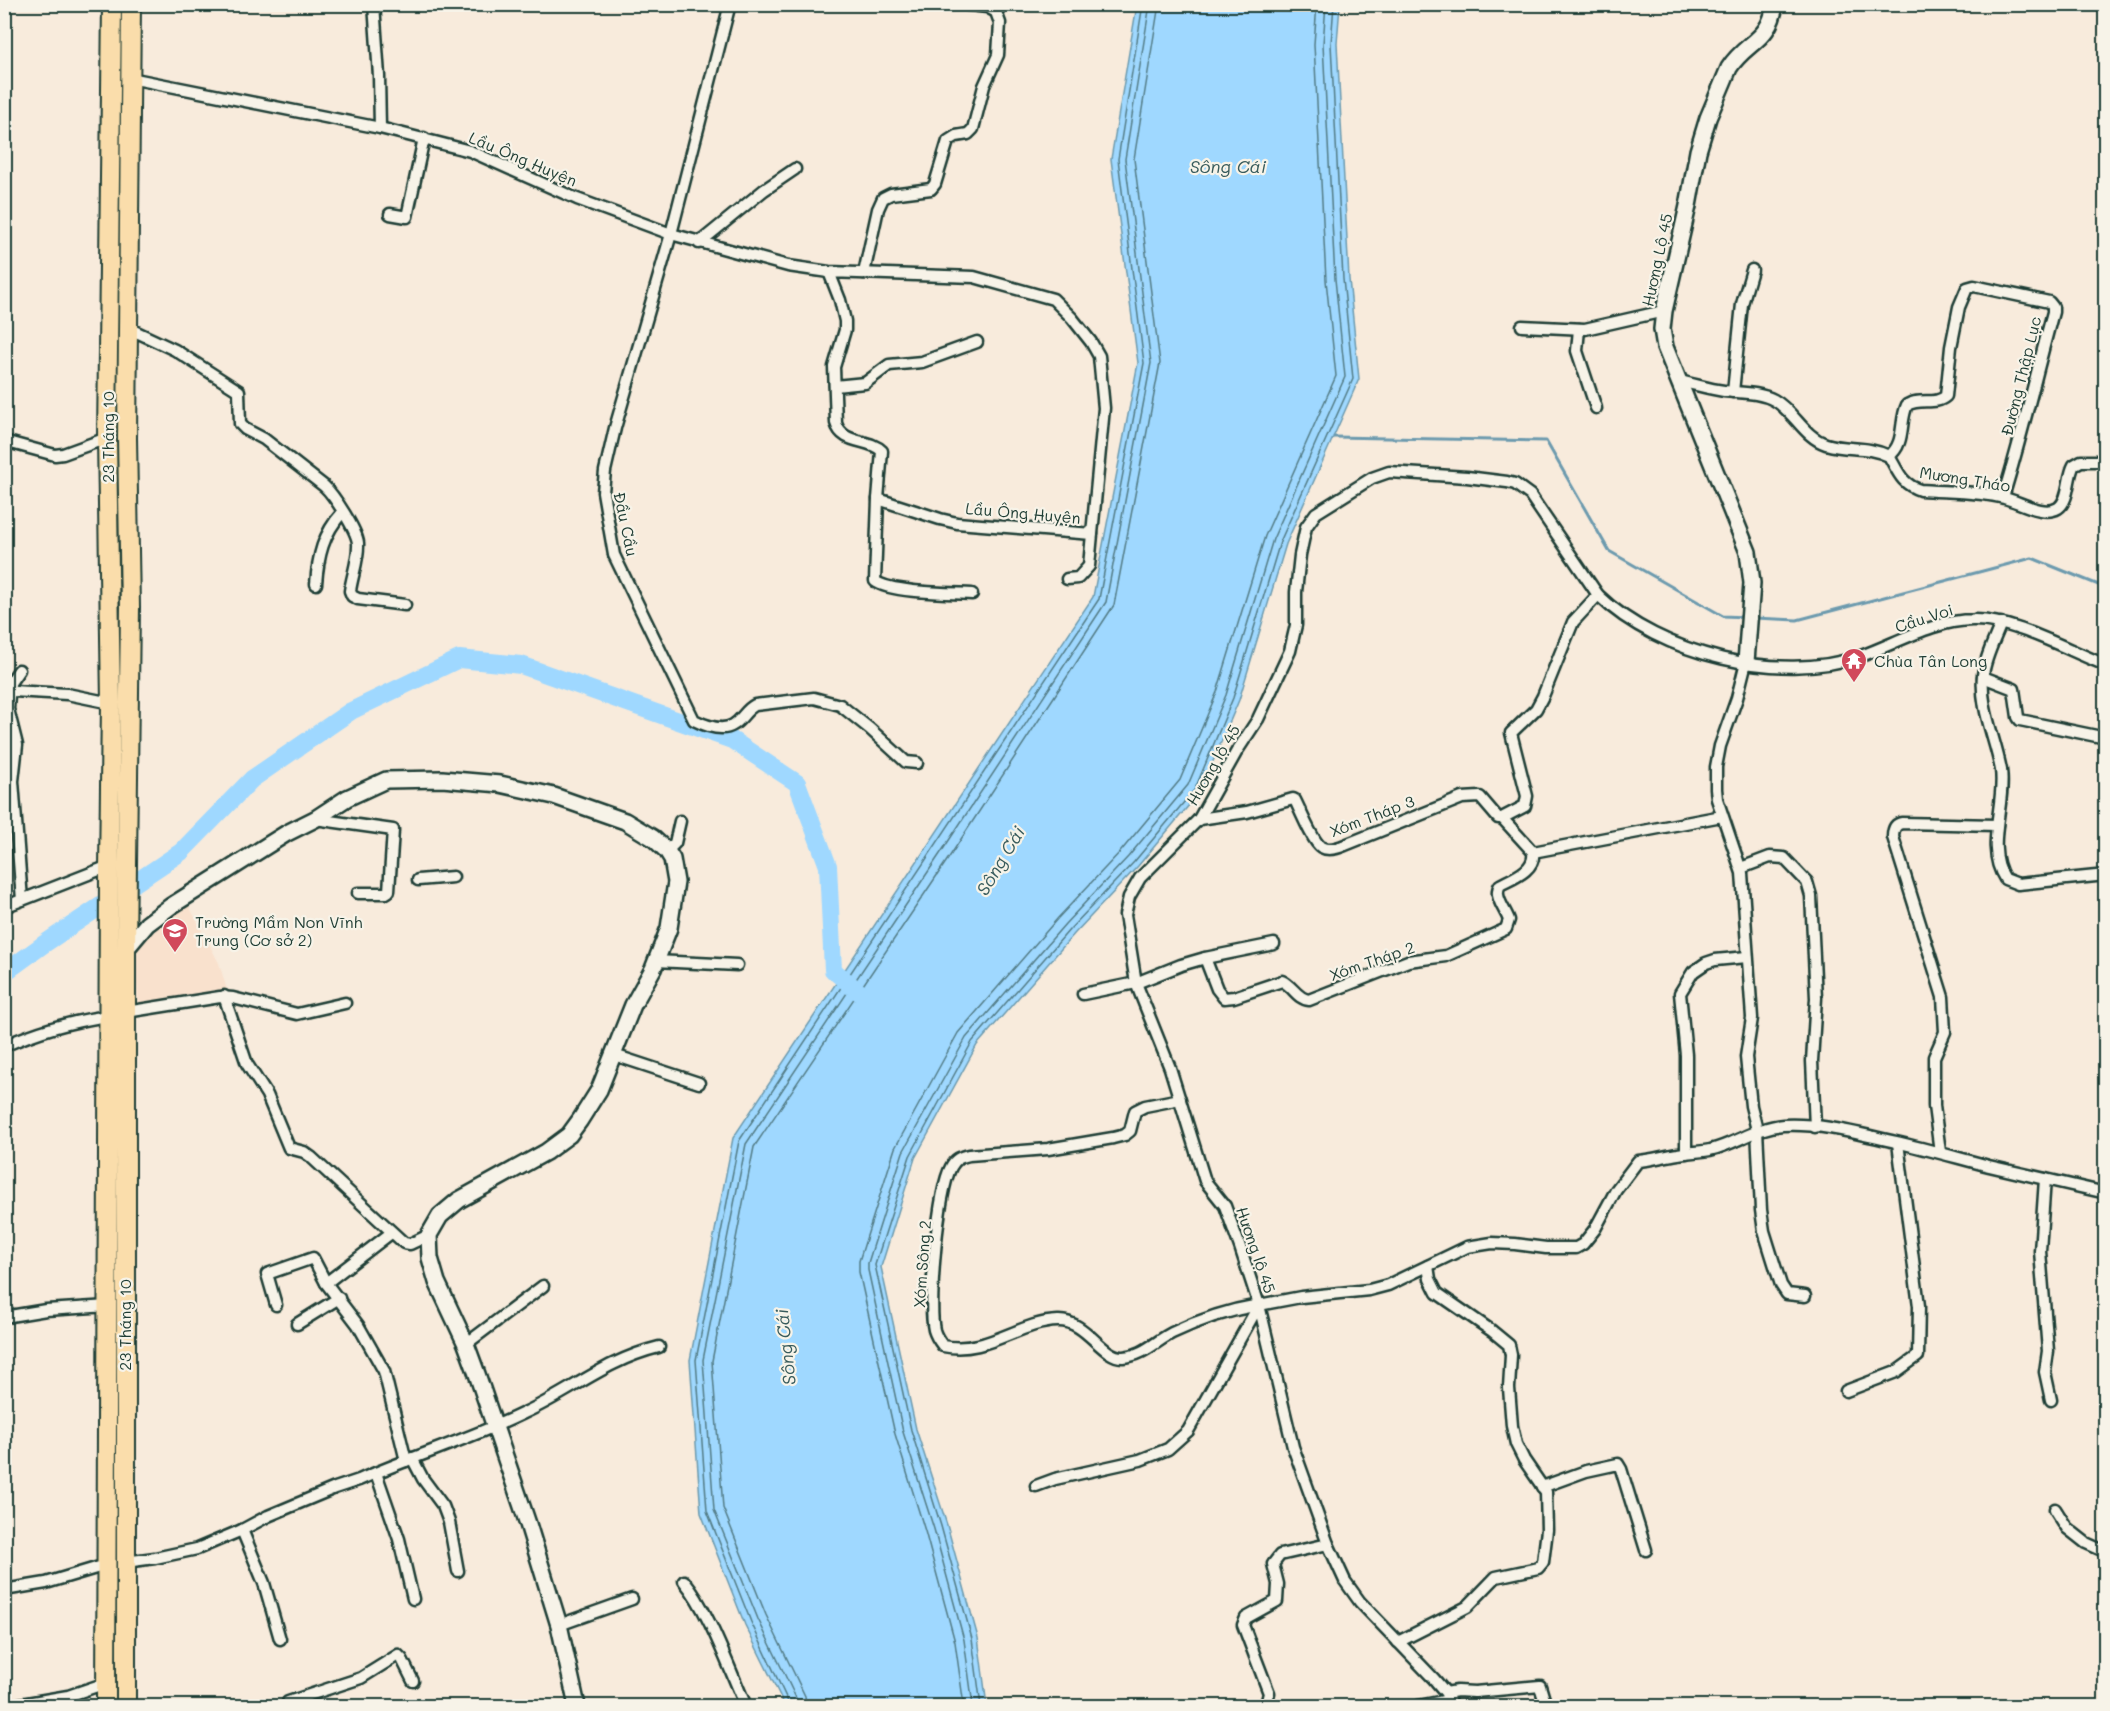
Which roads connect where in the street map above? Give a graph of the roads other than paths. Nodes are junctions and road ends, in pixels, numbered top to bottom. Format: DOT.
graph roads {
  1 [pos="112,4"];
  2 [pos="131,4"];
  3 [pos="374,4"];
  4 [pos="729,4"];
  5 [pos="961,4"];
  6 [pos="1775,4"];
  7 [pos="130,78"];
  8 [pos="380,128"];
  9 [pos="424,138"];
  10 [pos="795,169"];
  11 [pos="390,214"];
  12 [pos="671,234"];
  13 [pos="699,243"];
  14 [pos="1752,270"];
  15 [pos="829,272"];
  16 [pos="864,273"];
  17 [pos="1664,312"];
  18 [pos="1522,326"];
  19 [pos="128,328"];
  20 [pos="1579,329"];
  21 [pos="977,342"];
  22 [pos="1679,381"];
  23 [pos="835,386"];
  24 [pos="1733,392"];
  25 [pos="1596,408"];
  26 [pos="107,438"];
  27 [pos="127,438"];
  28 [pos="4,441"];
  29 [pos="1889,456"];
  30 [pos="2106,461"];
  31 [pos="2003,497"];
  32 [pos="879,499"];
  33 [pos="342,513"];
  34 [pos="1092,534"];
  35 [pos="1066,579"];
  36 [pos="316,584"];
  37 [pos="972,594"];
  38 [pos="1598,595"];
  39 [pos="405,605"];
  40 [pos="2001,623"];
  41 [pos="1746,662"];
  42 [pos="2106,665"];
  43 [pos="19,670"];
  44 [pos="1983,677"];
  45 [pos="6,686"];
  46 [pos="111,703"];
  47 [pos="2106,738"];
  48 [pos="917,763"];
  49 [pos="1722,816"];
  50 [pos="1502,818"];
  51 [pos="315,819"];
  52 [pos="1199,819"];
  53 [pos="680,821"];
  54 [pos="1997,825"];
  55 [pos="667,851"];
  56 [pos="1533,852"];
  57 [pos="109,868"];
  58 [pos="1741,868"];
  59 [pos="2106,875"];
  60 [pos="453,877"];
  61 [pos="418,880"];
  62 [pos="358,893"];
  63 [pos="22,900"];
  64 [pos="4,907"];
  65 [pos="1274,944"];
  66 [pos="126,946"];
  67 [pos="1748,957"];
  68 [pos="1205,958"];
  69 [pos="656,961"];
  70 [pos="737,965"];
  71 [pos="1136,983"];
  72 [pos="1083,994"];
  73 [pos="224,996"];
  74 [pos="345,1003"];
  75 [pos="117,1014"];
  76 [pos="4,1046"];
  77 [pos="614,1055"];
  78 [pos="699,1083"];
  79 [pos="1180,1099"];
  80 [pos="1815,1127"];
  81 [pos="1757,1130"];
  82 [pos="1898,1143"];
  83 [pos="1940,1152"];
  84 [pos="1686,1153"];
  85 [pos="2045,1179"];
  86 [pos="2106,1192"];
  87 [pos="391,1233"];
  88 [pos="429,1235"];
  89 [pos="1428,1266"];
  90 [pos="326,1283"];
  91 [pos="543,1286"];
  92 [pos="1805,1296"];
  93 [pos="339,1298"];
  94 [pos="276,1305"];
  95 [pos="1258,1305"];
  96 [pos="109,1306"];
  97 [pos="4,1317"];
  98 [pos="297,1324"];
  99 [pos="466,1344"];
  100 [pos="659,1347"];
  101 [pos="1846,1391"];
  102 [pos="2051,1400"];
  103 [pos="494,1427"];
  104 [pos="409,1460"];
  105 [pos="376,1473"];
  106 [pos="1036,1486"];
  107 [pos="1542,1487"];
  108 [pos="2055,1509"];
  109 [pos="242,1530"];
  110 [pos="1328,1544"];
  111 [pos="1646,1550"];
  112 [pos="2106,1552"];
  113 [pos="124,1562"];
  114 [pos="106,1565"];
  115 [pos="458,1571"];
  116 [pos="684,1581"];
  117 [pos="4,1590"];
  118 [pos="413,1599"];
  119 [pos="632,1599"];
  120 [pos="559,1625"];
  121 [pos="280,1639"];
  122 [pos="1398,1642"];
  123 [pos="413,1681"];
  124 [pos="106,1683"];
  125 [pos="1449,1700"];
  126 [pos="9,1707"];
  127 [pos="106,1707"];
  128 [pos="126,1707"];
  129 [pos="287,1707"];
  130 [pos="577,1707"];
  131 [pos="746,1707"];
  132 [pos="1262,1707"];
  133 [pos="1418,1707"];
  134 [pos="1546,1707"];
  1 -- 26 [label="main road, 23 Tháng 10"];
  2 -- 7 [label="main road, 23 Tháng 10"];
  3 -- 8 [label="street"];
  4 -- 12 [label="street, Đầu Cầu"];
  5 -- 16 [label="street"];
  6 -- 17 [label="street, Hương Lộ 45"];
  7 -- 8 [label="street, Lầu Ông Huyện"];
  7 -- 19 [label="main road, 23 Tháng 10"];
  8 -- 9 [label="street, Lầu Ông Huyện"];
  9 -- 11 [label="street"];
  9 -- 12 [label="street, Lầu Ông Huyện"];
  10 -- 13 [label="street"];
  12 -- 13 [label="street, Lầu Ông Huyện"];
  12 -- 48 [label="street, Đầu Cầu"];
  13 -- 15 [label="street, Lầu Ông Huyện"];
  14 -- 24 [label="street"];
  15 -- 16 [label="street, Lầu Ông Huyện"];
  15 -- 23 [label="street"];
  16 -- 34 [label="street, Lầu Ông Huyện"];
  17 -- 20 [label="street"];
  17 -- 22 [label="street, Hương Lộ 45"];
  18 -- 20 [label="street"];
  19 -- 27 [label="main road, 23 Tháng 10"];
  19 -- 33 [label="street"];
  20 -- 25 [label="street"];
  21 -- 23 [label="street"];
  22 -- 24 [label="street"];
  22 -- 41 [label="street, Hương Lộ 45"];
  23 -- 32 [label="street"];
  24 -- 29 [label="street"];
  26 -- 27 [label="main road"];
  26 -- 28 [label="street"];
  26 -- 46 [label="main road, 23 Tháng 10"];
  27 -- 66 [label="main road, 23 Tháng 10"];
  29 -- 31 [label="street, Mương Tháo"];
  29 -- 31 [label="street, Đường Thập Lục"];
  30 -- 31 [label="street, Mương Tháo"];
  32 -- 34 [label="street, Lầu Ông Huyện"];
  32 -- 37 [label="street"];
  33 -- 36 [label="street"];
  33 -- 39 [label="street"];
  34 -- 35 [label="street"];
  38 -- 41 [label="street, Hương lộ 45"];
  38 -- 50 [label="street"];
  38 -- 52 [label="street, Hương lộ 45"];
  40 -- 41 [label="street, Cầu Voi"];
  40 -- 42 [label="street, Cầu Voi"];
  40 -- 44 [label="street"];
  41 -- 49 [label="street"];
  43 -- 45 [label="street"];
  44 -- 47 [label="street"];
  44 -- 54 [label="street"];
  45 -- 46 [label="street"];
  45 -- 63 [label="street"];
  46 -- 57 [label="main road, 23 Tháng 10"];
  49 -- 56 [label="street"];
  49 -- 58 [label="street"];
  50 -- 52 [label="street, Xóm Tháp 3"];
  50 -- 56 [label="street, Xóm Tháp 3"];
  51 -- 55 [label="street"];
  51 -- 62 [label="street"];
  51 -- 66 [label="street"];
  52 -- 71 [label="street, Hương lộ 45"];
  53 -- 55 [label="street"];
  54 -- 59 [label="street"];
  54 -- 83 [label="street"];
  55 -- 69 [label="street"];
  56 -- 68 [label="street, Xóm Tháp 2"];
  57 -- 63 [label="street"];
  57 -- 75 [label="main road, 23 Tháng 10"];
  58 -- 67 [label="street"];
  58 -- 80 [label="street"];
  60 -- 61 [label="street"];
  63 -- 64 [label="street"];
  65 -- 68 [label="street"];
  66 -- 75 [label="main road, 23 Tháng 10"];
  67 -- 81 [label="street"];
  67 -- 84 [label="street"];
  68 -- 71 [label="street"];
  69 -- 70 [label="street"];
  69 -- 77 [label="street"];
  71 -- 72 [label="street"];
  71 -- 79 [label="street, Hương lộ 45"];
  73 -- 74 [label="street"];
  73 -- 75 [label="street"];
  73 -- 87 [label="street"];
  75 -- 76 [label="street"];
  75 -- 96 [label="main road, 23 Tháng 10"];
  75 -- 113 [label="main road, 23 Tháng 10"];
  77 -- 78 [label="street"];
  77 -- 88 [label="street"];
  79 -- 95 [label="street, Hương lộ 45"];
  79 -- 95 [label="street, Xóm Sông 2"];
  80 -- 81 [label="street"];
  80 -- 82 [label="street"];
  81 -- 84 [label="street"];
  81 -- 92 [label="street"];
  82 -- 83 [label="street"];
  82 -- 101 [label="street"];
  83 -- 85 [label="street"];
  84 -- 89 [label="street"];
  85 -- 86 [label="street"];
  85 -- 102 [label="street"];
  87 -- 88 [label="street"];
  87 -- 90 [label="street"];
  88 -- 99 [label="street"];
  89 -- 95 [label="street"];
  89 -- 107 [label="street"];
  90 -- 93 [label="street"];
  90 -- 94 [label="street"];
  91 -- 99 [label="street"];
  93 -- 98 [label="street"];
  93 -- 104 [label="street"];
  95 -- 106 [label="street"];
  95 -- 110 [label="street, Hương lộ 45"];
  96 -- 97 [label="street"];
  96 -- 114 [label="main road, 23 Tháng 10"];
  99 -- 103 [label="street"];
  100 -- 103 [label="street"];
  103 -- 104 [label="street"];
  103 -- 120 [label="street"];
  104 -- 105 [label="street"];
  104 -- 115 [label="street"];
  105 -- 109 [label="street"];
  105 -- 118 [label="street"];
  107 -- 111 [label="street"];
  107 -- 122 [label="street"];
  108 -- 112 [label="street"];
  109 -- 113 [label="street"];
  109 -- 121 [label="street"];
  110 -- 122 [label="street, Hương lộ 45"];
  110 -- 132 [label="street"];
  113 -- 114 [label="main road"];
  113 -- 128 [label="main road, 23 Tháng 10"];
  114 -- 117 [label="street"];
  114 -- 124 [label="main road, 23 Tháng 10"];
  116 -- 131 [label="street"];
  119 -- 120 [label="street"];
  120 -- 130 [label="street"];
  122 -- 125 [label="street, Hương lộ 45"];
  123 -- 129 [label="street"];
  124 -- 126 [label="street"];
  124 -- 127 [label="main road, 23 Tháng 10"];
  125 -- 133 [label="street"];
  125 -- 134 [label="street"];
}
